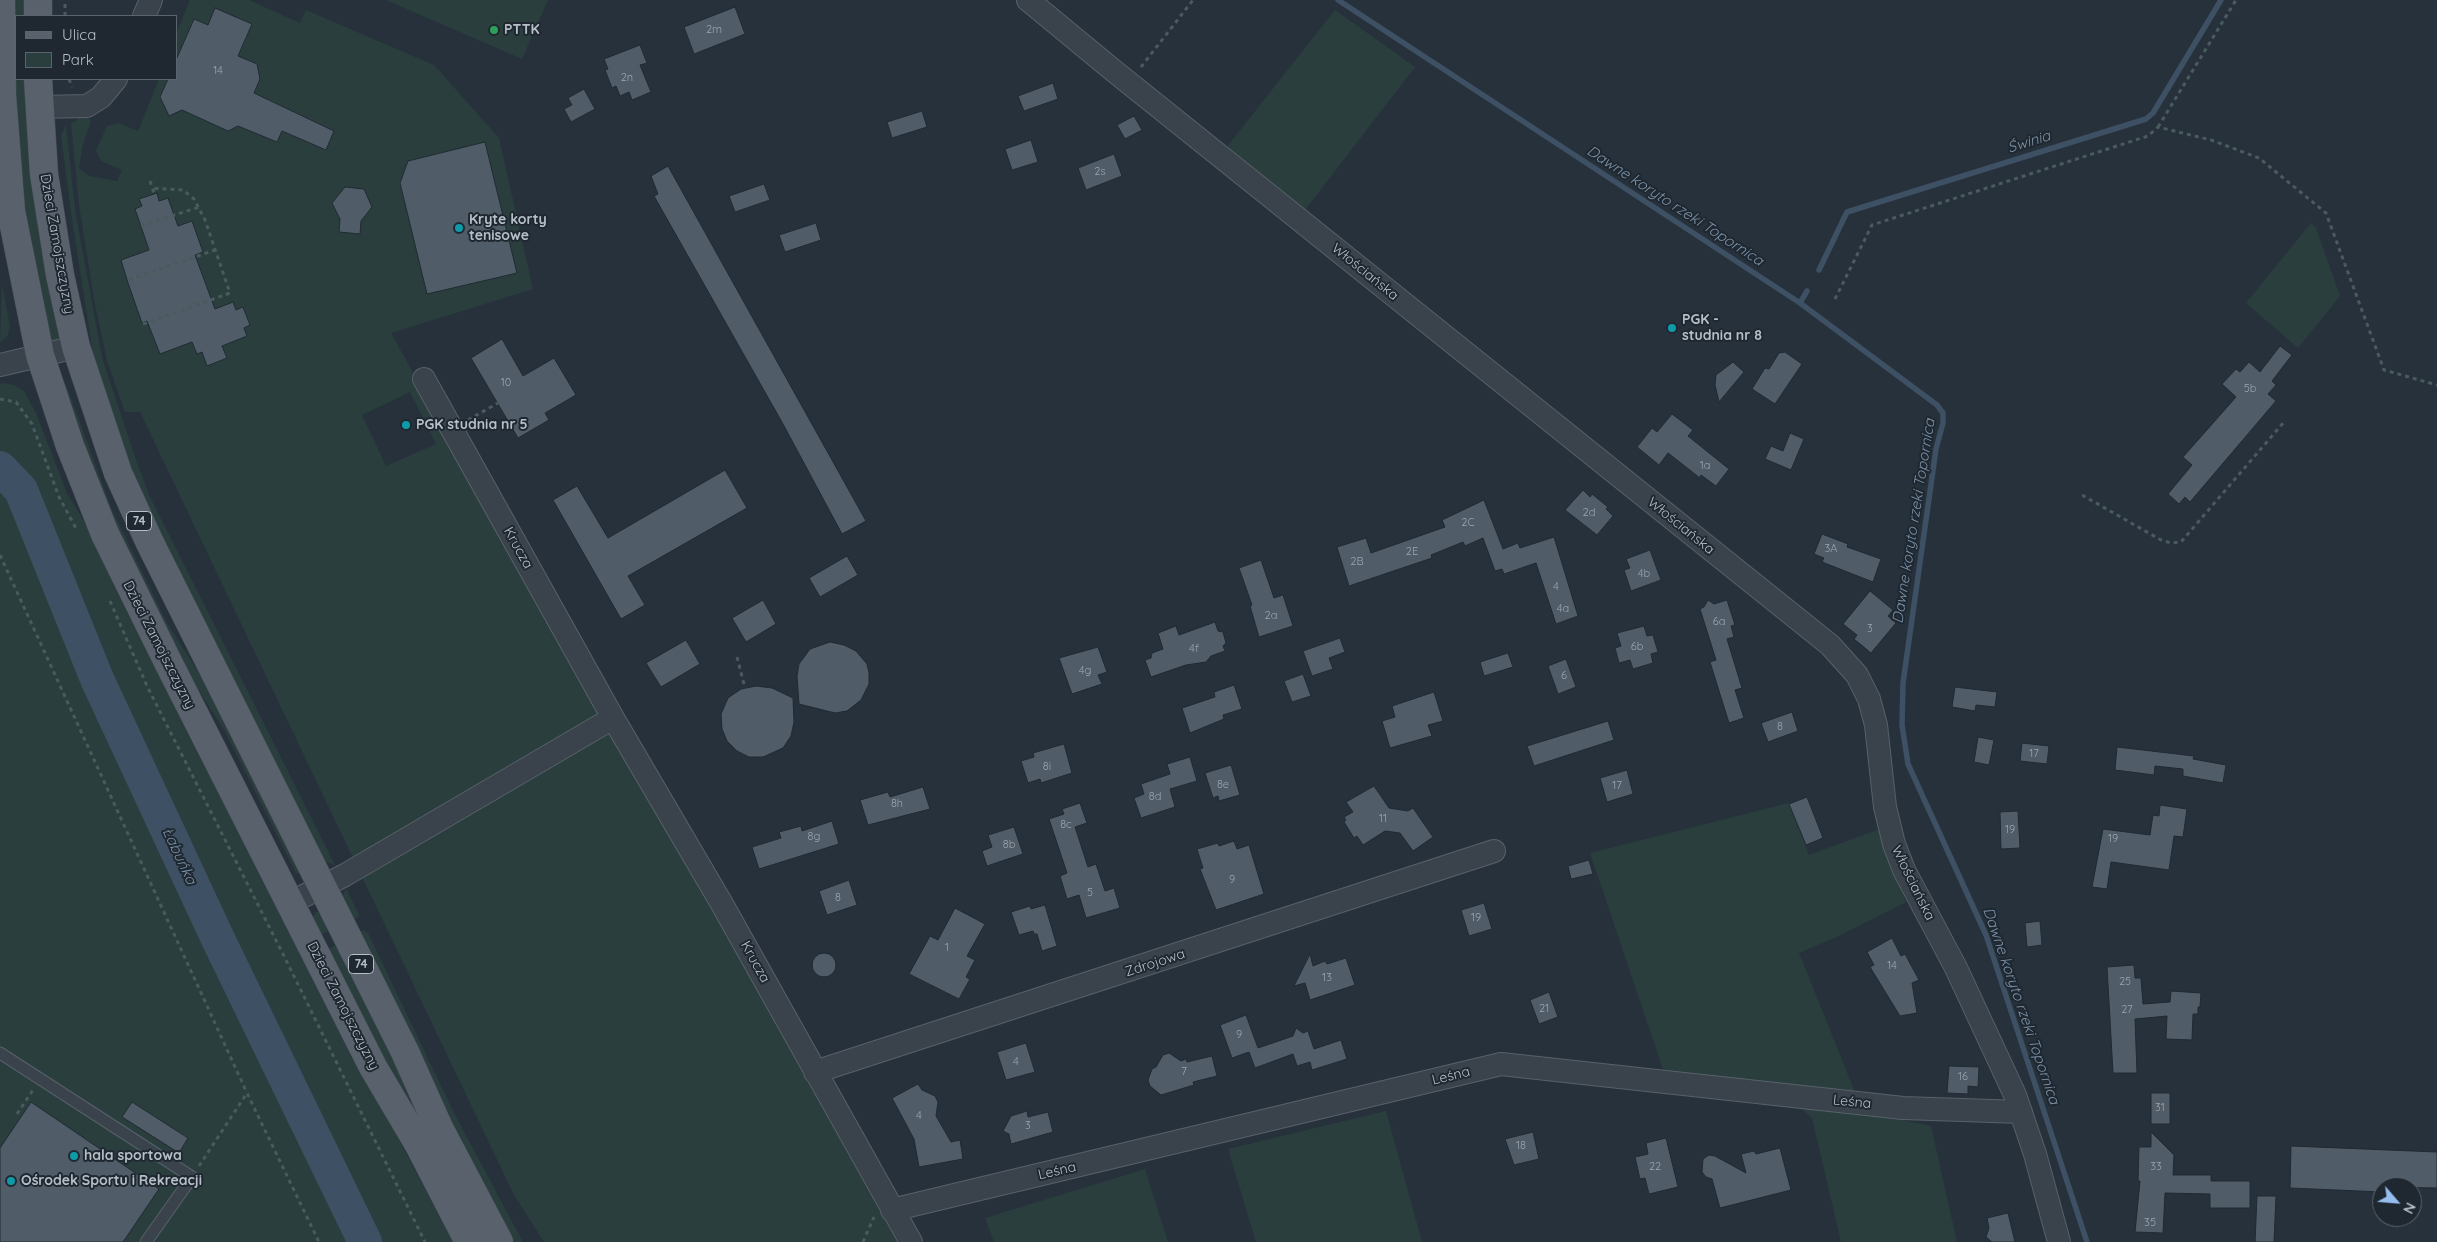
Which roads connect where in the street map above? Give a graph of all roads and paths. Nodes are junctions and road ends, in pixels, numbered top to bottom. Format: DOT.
graph roads {
  1 [pos="1,0"];
  2 [pos="38,0"];
  3 [pos="65,0"];
  4 [pos="151,0"];
  5 [pos="1028,0"];
  6 [pos="1193,0"];
  7 [pos="2236,0"];
  8 [pos="38,15"];
  9 [pos="65,15"];
  10 [pos="144,15"];
  11 [pos="38,80"];
  12 [pos="69,80"];
  13 [pos="115,80"];
  14 [pos="1129,83"];
  15 [pos="73,89"];
  16 [pos="39,107"];
  17 [pos="2158,127"];
  18 [pos="150,181"];
  19 [pos="152,188"];
  20 [pos="154,193"];
  21 [pos="199,206"];
  22 [pos="141,226"];
  23 [pos="216,250"];
  24 [pos="129,280"];
  25 [pos="1835,299"];
  26 [pos="143,324"];
  27 [pos="76,347"];
  28 [pos="40,355"];
  29 [pos="0,366"];
  30 [pos="424,379"];
  31 [pos="2437,385"];
  32 [pos="0,399"];
  33 [pos="498,403"];
  34 [pos="2284,422"];
  35 [pos="452,429"];
  36 [pos="2082,496"];
  37 [pos="80,536"];
  38 [pos="0,555"];
  39 [pos="108,596"];
  40 [pos="737,657"];
  41 [pos="745,688"];
  42 [pos="613,718"];
  43 [pos="1494,851"];
  44 [pos="324,888"];
  45 [pos="290,903"];
  46 [pos="0,1052"];
  47 [pos="815,1072"];
  48 [pos="246,1093"];
  49 [pos="29,1096"];
  50 [pos="2021,1112"];
  51 [pos="17,1114"];
  52 [pos="192,1177"];
  53 [pos="885,1209"];
  54 [pos="146,1242"];
  55 [pos="319,1242"];
  56 [pos="425,1242"];
  57 [pos="469,1242"];
  58 [pos="498,1242"];
  59 [pos="863,1242"];
  60 [pos="911,1242"];
  61 [pos="2059,1242"];
  1 -- 28 [label="main road, Dzieci Zamojszczyzny / 74"];
  2 -- 8 [label="main road"];
  3 -- 9 [label="path"];
  4 -- 10 [label="street"];
  5 -- 14 [label="street, Włościańska"];
  6 -- 14 [label="path"];
  7 -- 17 [label="path"];
  11 -- 16 [label="main road, Dzieci Zamojszczyzny / 74"];
  12 -- 15 [label="path"];
  13 -- 16 [label="street"];
  14 -- 50 [label="street, Włościańska"];
  16 -- 27 [label="main road, Dzieci Zamojszczyzny / 74"];
  17 -- 25 [label="path"];
  17 -- 31 [label="path"];
  18 -- 19 [label="path"];
  19 -- 20 [label="path"];
  19 -- 21 [label="path"];
  21 -- 22 [label="path"];
  21 -- 23 [label="path"];
  23 -- 24 [label="path"];
  23 -- 26 [label="path"];
  27 -- 28 [label="street"];
  27 -- 44 [label="main road, Dzieci Zamojszczyzny / 74"];
  28 -- 29 [label="street"];
  28 -- 45 [label="main road, Dzieci Zamojszczyzny / 74"];
  30 -- 35 [label="street, Krucza"];
  32 -- 37 [label="path"];
  33 -- 35 [label="path"];
  34 -- 36 [label="path"];
  35 -- 42 [label="street, Krucza"];
  38 -- 48 [label="path"];
  39 -- 56 [label="path"];
  40 -- 41 [label="path"];
  42 -- 44 [label="street"];
  42 -- 47 [label="street, Krucza"];
  43 -- 47 [label="street, Zdrojowa"];
  44 -- 45 [label="street"];
  44 -- 58 [label="main road, Dzieci Zamojszczyzny / 74"];
  45 -- 57 [label="main road, Dzieci Zamojszczyzny / 74"];
  46 -- 52 [label="lane"];
  47 -- 53 [label="street, Krucza"];
  48 -- 52 [label="path"];
  48 -- 55 [label="path"];
  49 -- 51 [label="path"];
  50 -- 53 [label="street, Leśna"];
  50 -- 61 [label="street, Włościańska"];
  52 -- 54 [label="lane"];
  53 -- 59 [label="path"];
  53 -- 60 [label="street, Krucza"];
}
